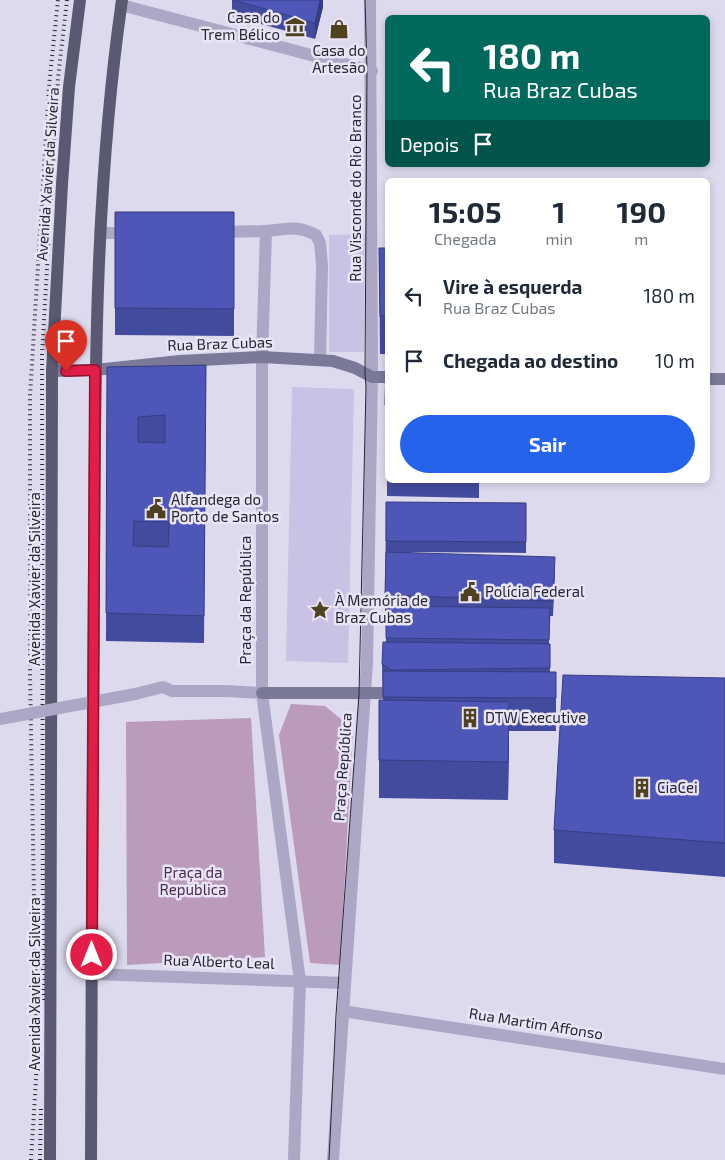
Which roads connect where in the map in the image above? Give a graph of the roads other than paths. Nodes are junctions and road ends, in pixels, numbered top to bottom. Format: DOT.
graph roads {
  1 [pos="80,0"];
  2 [pos="370,0"];
  3 [pos="122,3"];
  4 [pos="372,71"];
  5 [pos="266,231"];
  6 [pos="207,232"];
  7 [pos="100,233"];
  8 [pos="149,233"];
  9 [pos="262,357"];
  10 [pos="320,360"];
  11 [pos="95,370"];
  12 [pos="52,371"];
  13 [pos="372,377"];
  14 [pos="385,377"];
  15 [pos="710,379"];
  16 [pos="725,379"];
  17 [pos="262,693"];
  18 [pos="365,693"];
  19 [pos="415,693"];
  20 [pos="0,719"];
  21 [pos="92,974"];
  22 [pos="300,981"];
  23 [pos="344,984"];
  24 [pos="342,1011"];
  25 [pos="725,1069"];
  26 [pos="50,1160"];
  27 [pos="91,1160"];
  28 [pos="294,1160"];
  29 [pos="333,1160"];
  1 -- 12 [label="main road, Avenida Xavier da Silveira"];
  2 -- 4 [label="street, Rua Visconde do Rio Branco"];
  3 -- 4 [label="street"];
  3 -- 7 [label="main road"];
  4 -- 13 [label="street, Rua Visconde do Rio Branco"];
  5 -- 6 [label="street"];
  5 -- 9 [label="street, Praça da República"];
  5 -- 10 [label="street"];
  7 -- 8 [label="street"];
  7 -- 11 [label="main road"];
  9 -- 10 [label="street, Rua Braz Cubas"];
  9 -- 11 [label="street, Rua Braz Cubas"];
  9 -- 17 [label="street, Praça da República"];
  10 -- 13 [label="street, Rua Braz Cubas"];
  11 -- 12 [label="street, Rua Braz Cubas"];
  11 -- 21 [label="main road"];
  12 -- 26 [label="main road, Avenida Xavier da Silveira"];
  13 -- 14 [label="street, Rua Braz Cubas"];
  13 -- 18 [label="street, Praça República"];
  15 -- 16 [label="street"];
  17 -- 18 [label="street"];
  17 -- 20 [label="street, bridge"];
  17 -- 22 [label="street"];
  18 -- 19 [label="street"];
  18 -- 23 [label="street, Praça República"];
  21 -- 22 [label="street, Rua Alberto Leal"];
  21 -- 27 [label="main road"];
  22 -- 23 [label="street, Rua Alberto Leal"];
  22 -- 28 [label="street"];
  23 -- 24 [label="street, Praça República"];
  24 -- 25 [label="street, Rua Martim Affonso"];
  24 -- 29 [label="street, Praça República"];
}
